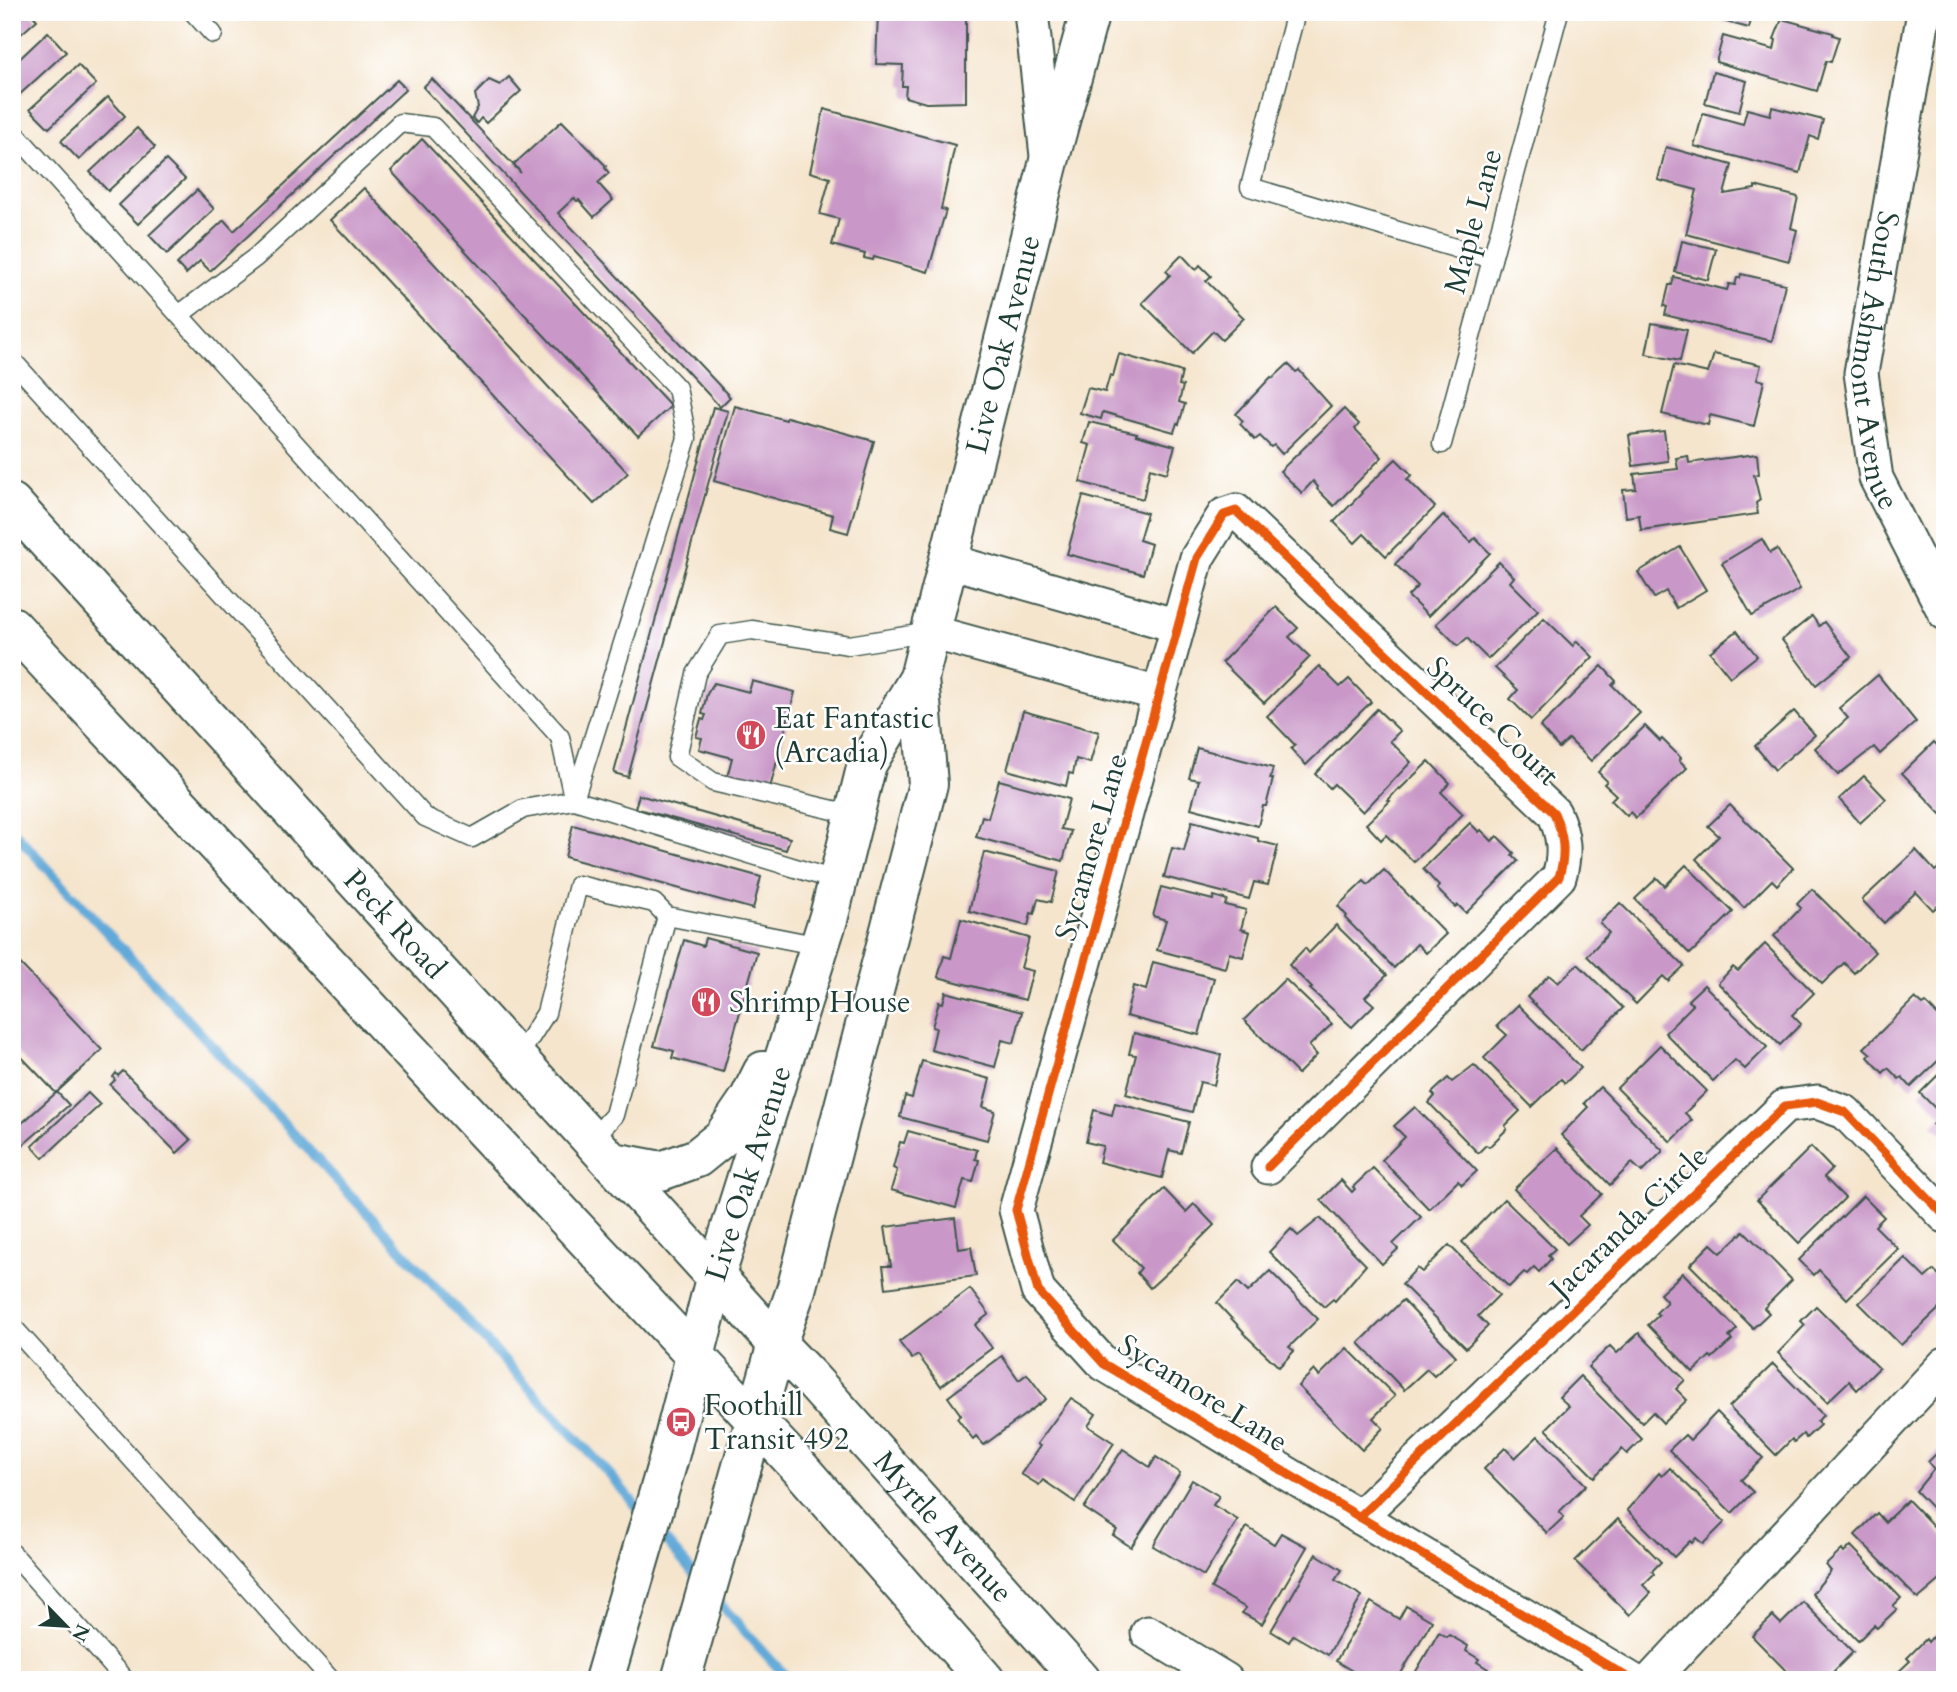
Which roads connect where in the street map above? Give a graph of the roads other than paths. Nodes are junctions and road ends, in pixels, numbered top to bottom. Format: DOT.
graph roads {
  1 [pos="193,12"];
  2 [pos="1031,12"];
  3 [pos="1090,12"];
  4 [pos="1296,12"];
  5 [pos="1559,12"];
  6 [pos="1924,12"];
  7 [pos="213,34"];
  8 [pos="12,130"];
  9 [pos="1048,165"];
  10 [pos="1492,259"];
  11 [pos="179,315"];
  12 [pos="12,360"];
  13 [pos="1442,444"];
  14 [pos="12,503"];
  15 [pos="949,561"];
  16 [pos="1945,613"];
  17 [pos="12,626"];
  18 [pos="1178,626"];
  19 [pos="931,632"];
  20 [pos="1169,660"];
  21 [pos="919,678"];
  22 [pos="1159,695"];
  23 [pos="574,800"];
  24 [pos="855,815"];
  25 [pos="838,881"];
  26 [pos="667,916"];
  27 [pos="815,960"];
  28 [pos="518,1057"];
  29 [pos="603,1150"];
  30 [pos="1268,1167"];
  31 [pos="1945,1216"];
  32 [pos="716,1275"];
  33 [pos="12,1326"];
  34 [pos="777,1344"];
  35 [pos="695,1355"];
  36 [pos="1945,1364"];
  37 [pos="755,1422"];
  38 [pos="1359,1517"];
  39 [pos="12,1553"];
  40 [pos="1148,1633"];
  41 [pos="125,1680"];
  42 [pos="331,1680"];
  43 [pos="604,1680"];
  44 [pos="681,1680"];
  45 [pos="985,1680"];
  46 [pos="1081,1680"];
  47 [pos="1226,1680"];
  48 [pos="1632,1680"];
  49 [pos="1650,1680"];
  1 -- 7 [label="lane"];
  2 -- 9 [label="street"];
  3 -- 9 [label="main road, Live Oak Avenue"];
  4 -- 10 [label="lane"];
  5 -- 10 [label="lane, Maple Lane"];
  6 -- 16 [label="street, South Ashmont Avenue"];
  8 -- 11 [label="lane"];
  9 -- 15 [label="main road, Live Oak Avenue"];
  10 -- 13 [label="lane, Maple Lane"];
  11 -- 23 [label="lane"];
  11 -- 23 [label="lane"];
  12 -- 23 [label="lane"];
  14 -- 28 [label="main road, Peck Road"];
  15 -- 18 [label="street"];
  15 -- 19 [label="main road, Live Oak Avenue"];
  17 -- 35 [label="main road"];
  18 -- 20 [label="street, Spruce Court"];
  18 -- 30 [label="street, Spruce Court"];
  19 -- 21 [label="main road, Live Oak Avenue"];
  19 -- 22 [label="street"];
  19 -- 24 [label="lane"];
  20 -- 22 [label="street, Sycamore Lane"];
  21 -- 24 [label="main road, Live Oak Avenue"];
  21 -- 34 [label="main road, Live Oak Avenue"];
  22 -- 38 [label="street, Sycamore Lane"];
  23 -- 25 [label="lane"];
  24 -- 25 [label="main road, Live Oak Avenue"];
  25 -- 27 [label="main road, Live Oak Avenue"];
  26 -- 27 [label="lane"];
  26 -- 28 [label="lane"];
  26 -- 29 [label="lane"];
  27 -- 29 [label="main road"];
  27 -- 32 [label="main road, Live Oak Avenue"];
  28 -- 29 [label="main road, Peck Road"];
  29 -- 32 [label="main road, Peck Road"];
  31 -- 38 [label="street, Jacaranda Circle"];
  32 -- 34 [label="main road, Peck Road"];
  32 -- 35 [label="main road, Live Oak Avenue"];
  33 -- 42 [label="lane"];
  34 -- 37 [label="main road, Live Oak Avenue"];
  34 -- 46 [label="main road, Myrtle Avenue"];
  35 -- 37 [label="main road"];
  35 -- 43 [label="main road, Live Oak Avenue"];
  36 -- 49 [label="street"];
  37 -- 44 [label="main road, Live Oak Avenue"];
  37 -- 45 [label="main road"];
  38 -- 48 [label="street, Sycamore Lane"];
  39 -- 41 [label="lane"];
  40 -- 47 [label="street"];
}
